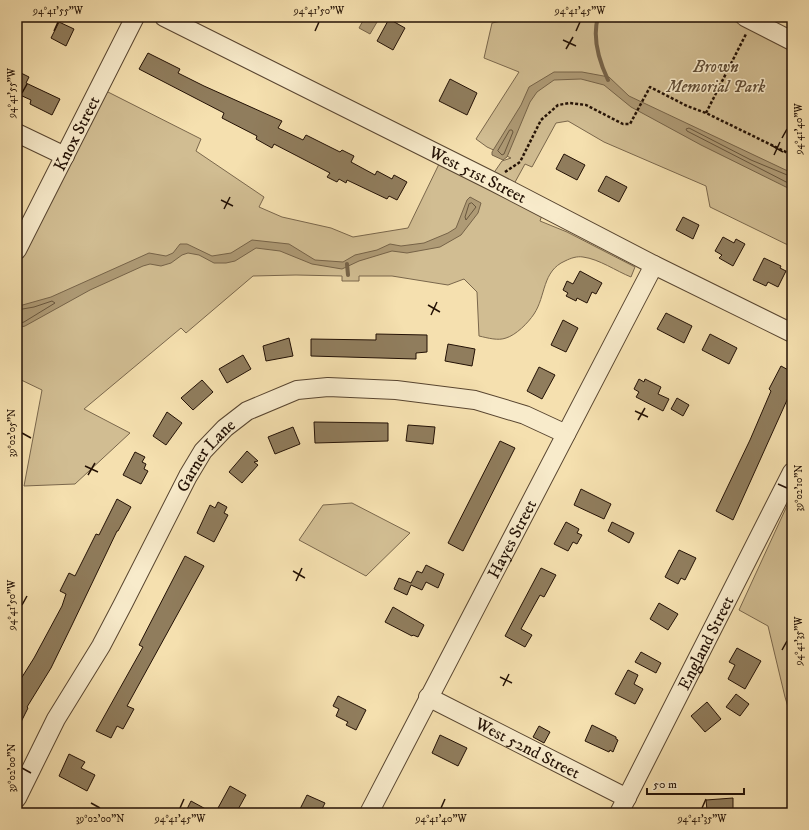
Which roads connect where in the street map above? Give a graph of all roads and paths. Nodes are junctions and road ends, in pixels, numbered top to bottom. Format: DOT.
graph roads {
  1 [pos="135,17"];
  2 [pos="164,17"];
  3 [pos="749,19"];
  4 [pos="792,41"];
  5 [pos="706,112"];
  6 [pos="17,132"];
  7 [pos="792,155"];
  8 [pos="65,156"];
  9 [pos="494,182"];
  10 [pos="17,250"];
  11 [pos="654,265"];
  12 [pos="792,333"];
  13 [pos="566,434"];
  14 [pos="792,472"];
  15 [pos="428,697"];
  16 [pos="17,798"];
  17 [pos="623,806"];
  18 [pos="369,813"];
  1 -- 8 [label="street, Knox Street"];
  2 -- 9 [label="street, West 51st Street"];
  3 -- 4 [label="street"];
  3 -- 5 [label="path"];
  5 -- 7 [label="path"];
  5 -- 9 [label="path"];
  6 -- 8 [label="street"];
  8 -- 10 [label="street, Knox Street"];
  9 -- 11 [label="street, West 51st Street"];
  11 -- 12 [label="street, West 51st Street"];
  11 -- 13 [label="street, Hayes Street"];
  13 -- 15 [label="street, Hayes Street"];
  13 -- 16 [label="street, Garner Lane"];
  14 -- 17 [label="street, England Street"];
  15 -- 17 [label="street, West 52nd Street"];
  15 -- 18 [label="street, Hayes Street"];
}
